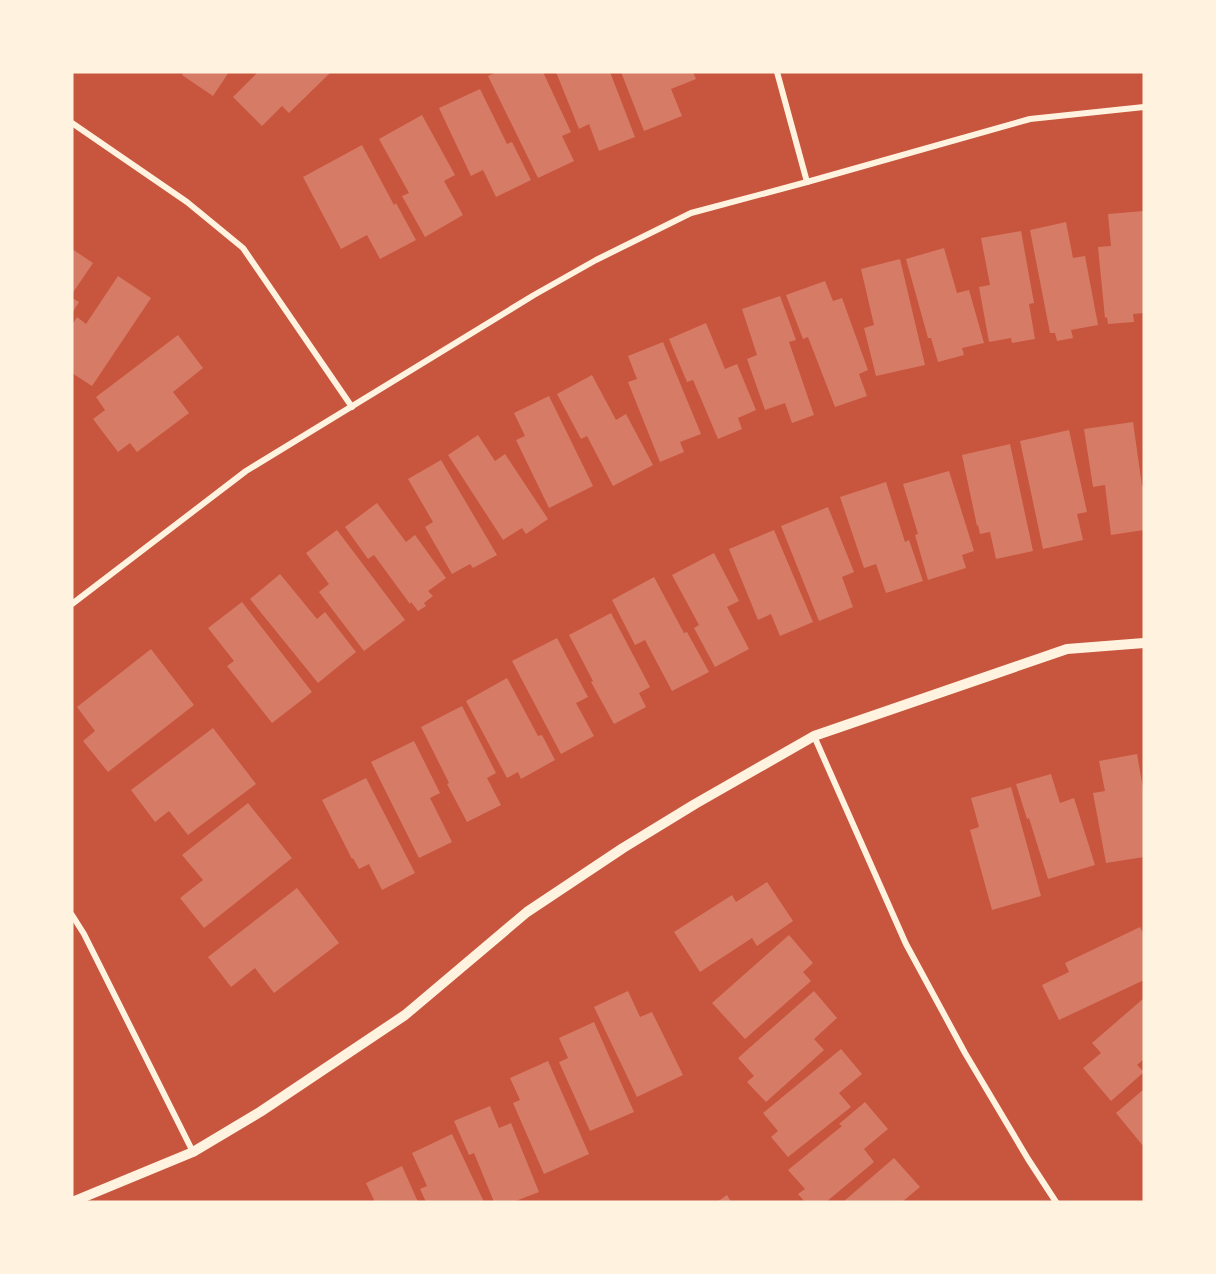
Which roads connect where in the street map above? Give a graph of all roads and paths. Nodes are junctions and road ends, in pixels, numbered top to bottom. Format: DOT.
graph roads {
  1 [pos="777,72"];
  2 [pos="1144,107"];
  3 [pos="72,123"];
  4 [pos="807,182"];
  5 [pos="352,407"];
  6 [pos="72,604"];
  7 [pos="1144,643"];
  8 [pos="814,736"];
  9 [pos="72,915"];
  10 [pos="193,1152"];
  11 [pos="1052,1200"];
  12 [pos="72,1202"];
  1 -- 4 [label="street"];
  2 -- 4 [label="street"];
  3 -- 5 [label="street"];
  4 -- 5 [label="street"];
  5 -- 6 [label="street"];
  7 -- 8 [label="street"];
  8 -- 10 [label="street"];
  8 -- 11 [label="street"];
  9 -- 10 [label="street"];
  10 -- 12 [label="street"];
}
